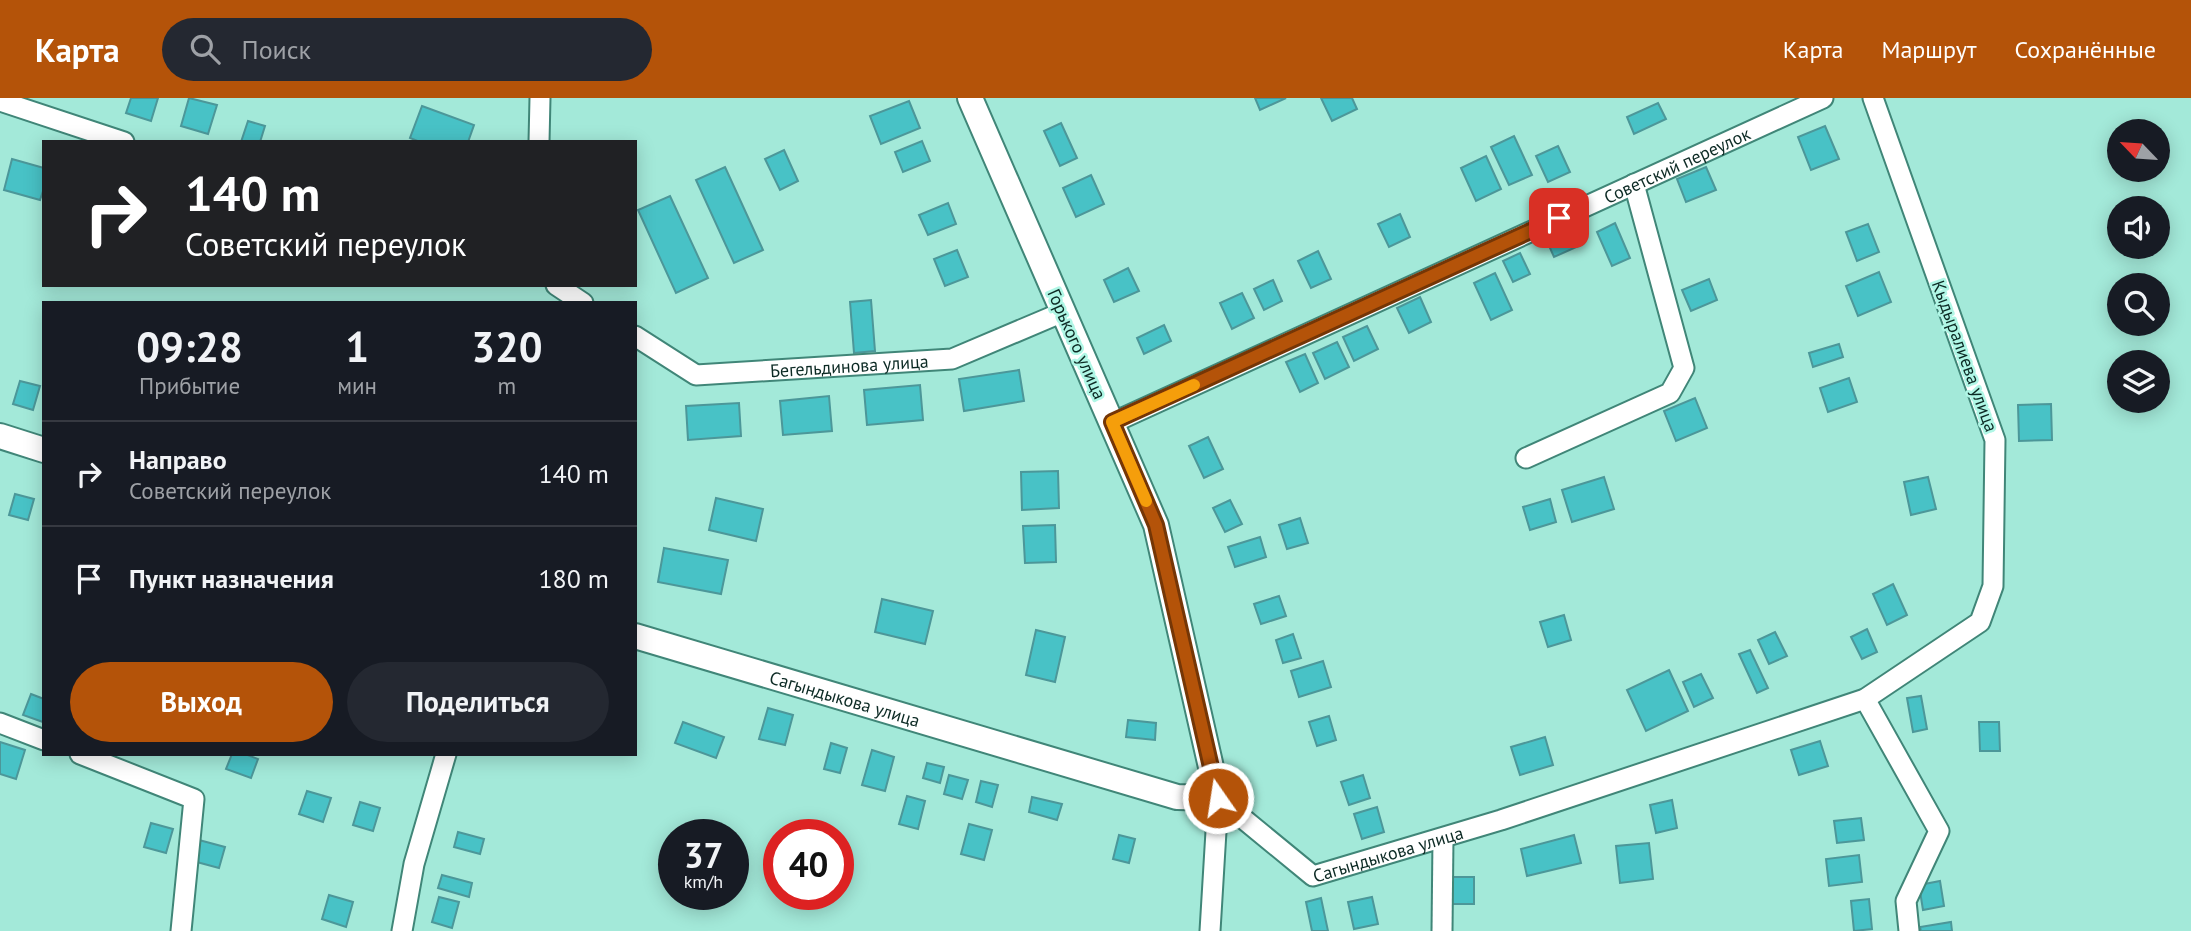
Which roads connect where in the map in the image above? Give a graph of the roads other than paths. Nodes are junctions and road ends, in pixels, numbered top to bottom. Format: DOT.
graph roads {
  1 [pos="540,98"];
  2 [pos="970,98"];
  3 [pos="1823,98"];
  4 [pos="1872,98"];
  5 [pos="0,101"];
  6 [pos="118,140"];
  7 [pos="539,140"];
  8 [pos="1634,184"];
  9 [pos="559,287"];
  10 [pos="580,301"];
  11 [pos="1063,312"];
  12 [pos="637,337"];
  13 [pos="1112,422"];
  14 [pos="0,436"];
  15 [pos="42,449"];
  16 [pos="1526,458"];
  17 [pos="1980,622"];
  18 [pos="637,637"];
  19 [pos="1865,699"];
  20 [pos="0,723"];
  21 [pos="42,739"];
  22 [pos="85,756"];
  23 [pos="445,756"];
  24 [pos="1218,798"];
  25 [pos="1443,838"];
  26 [pos="181,931"];
  27 [pos="401,931"];
  28 [pos="1210,931"];
  29 [pos="1442,931"];
  30 [pos="1909,931"];
  1 -- 7 [label="street"];
  2 -- 11 [label="street, Горького улица"];
  3 -- 8 [label="street, Советский переулок"];
  4 -- 17 [label="street, Кыдыралиева улица"];
  5 -- 6 [label="street"];
  8 -- 13 [label="street, Советский переулок"];
  8 -- 16 [label="street"];
  9 -- 10 [label="street"];
  11 -- 12 [label="street, Бегельдинова улица"];
  11 -- 13 [label="street, Горького улица"];
  13 -- 24 [label="street, Горького улица"];
  14 -- 15 [label="street"];
  17 -- 19 [label="street, Сагындыкова улица"];
  18 -- 24 [label="street, Сагындыкова улица"];
  19 -- 25 [label="street, Сагындыкова улица"];
  19 -- 30 [label="street"];
  20 -- 21 [label="street"];
  22 -- 26 [label="street"];
  23 -- 27 [label="street"];
  24 -- 25 [label="street, Сагындыкова улица"];
  24 -- 28 [label="street"];
  25 -- 29 [label="street"];
}
